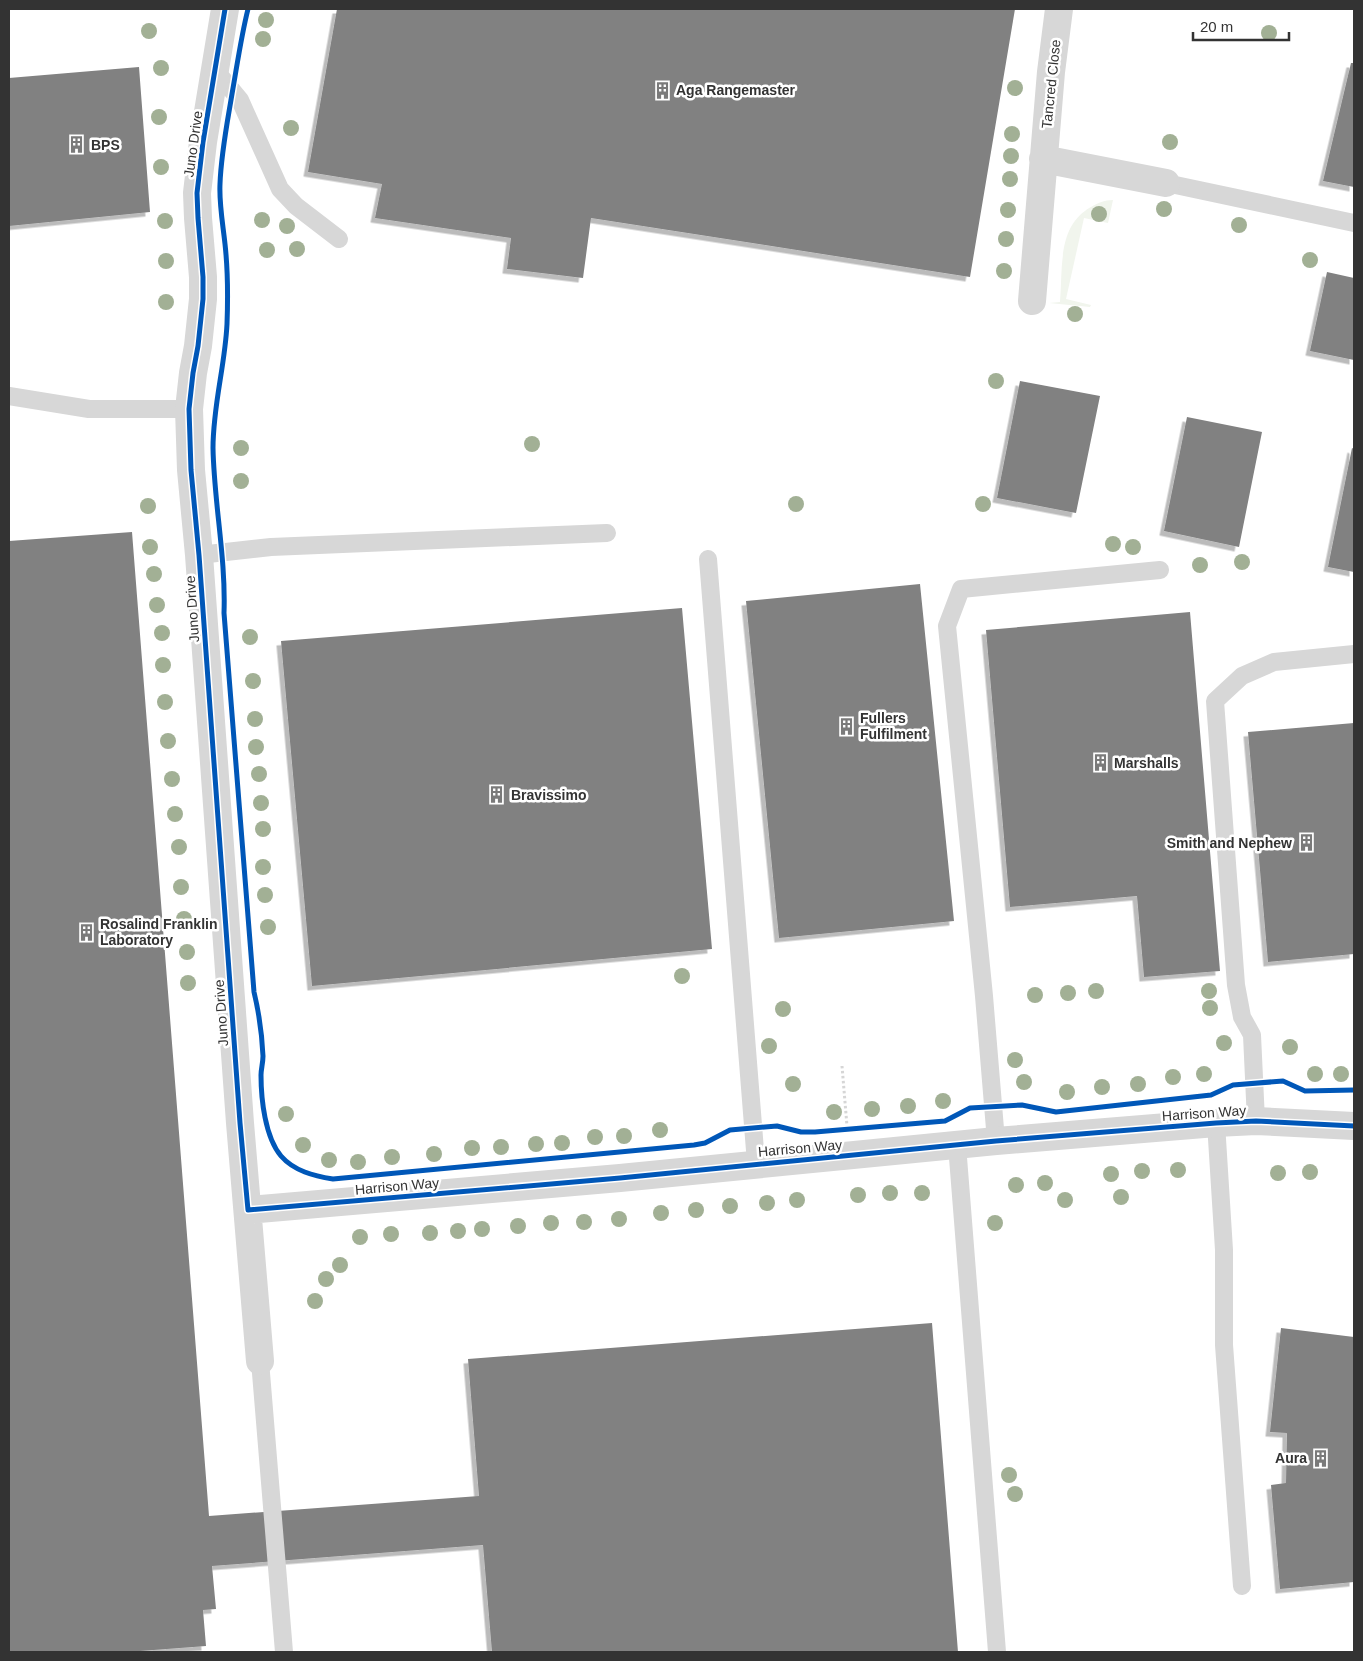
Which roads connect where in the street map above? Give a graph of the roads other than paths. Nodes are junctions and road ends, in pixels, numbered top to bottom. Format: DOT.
graph roads {
  1 [pos="225,9"];
  2 [pos="1059,9"];
  3 [pos="216,71"];
  4 [pos="1043,158"];
  5 [pos="1166,183"];
  6 [pos="1354,223"];
  7 [pos="339,239"];
  8 [pos="1032,301"];
  9 [pos="9,396"];
  10 [pos="189,409"];
  11 [pos="607,533"];
  12 [pos="199,555"];
  13 [pos="708,559"];
  14 [pos="1160,570"];
  15 [pos="1354,654"];
  16 [pos="1256,1121"];
  17 [pos="1216,1123"];
  18 [pos="1354,1126"];
  19 [pos="996,1140"];
  20 [pos="956,1145"];
  21 [pos="756,1163"];
  22 [pos="248,1210"];
  23 [pos="260,1360"];
  24 [pos="1242,1586"];
  25 [pos="284,1652"];
  26 [pos="997,1652"];
  1 -- 3 [label="street, Juno Drive"];
  2 -- 4 [label="street, Tancred Close"];
  3 -- 7 [label="lane"];
  3 -- 10 [label="street, Juno Drive"];
  4 -- 5 [label="street"];
  4 -- 8 [label="street, Tancred Close"];
  5 -- 6 [label="lane"];
  9 -- 10 [label="lane"];
  10 -- 12 [label="street, Juno Drive"];
  11 -- 12 [label="lane"];
  12 -- 22 [label="street, Juno Drive"];
  13 -- 21 [label="lane"];
  14 -- 19 [label="lane"];
  15 -- 16 [label="lane"];
  16 -- 17 [label="street, Harrison Way"];
  16 -- 18 [label="street, Harrison Way"];
  17 -- 19 [label="street, Harrison Way"];
  17 -- 24 [label="lane"];
  19 -- 20 [label="street, Harrison Way"];
  20 -- 21 [label="street, Harrison Way"];
  20 -- 26 [label="lane"];
  21 -- 22 [label="street, Harrison Way"];
  22 -- 23 [label="street, Juno Drive"];
  23 -- 25 [label="lane"];
}
